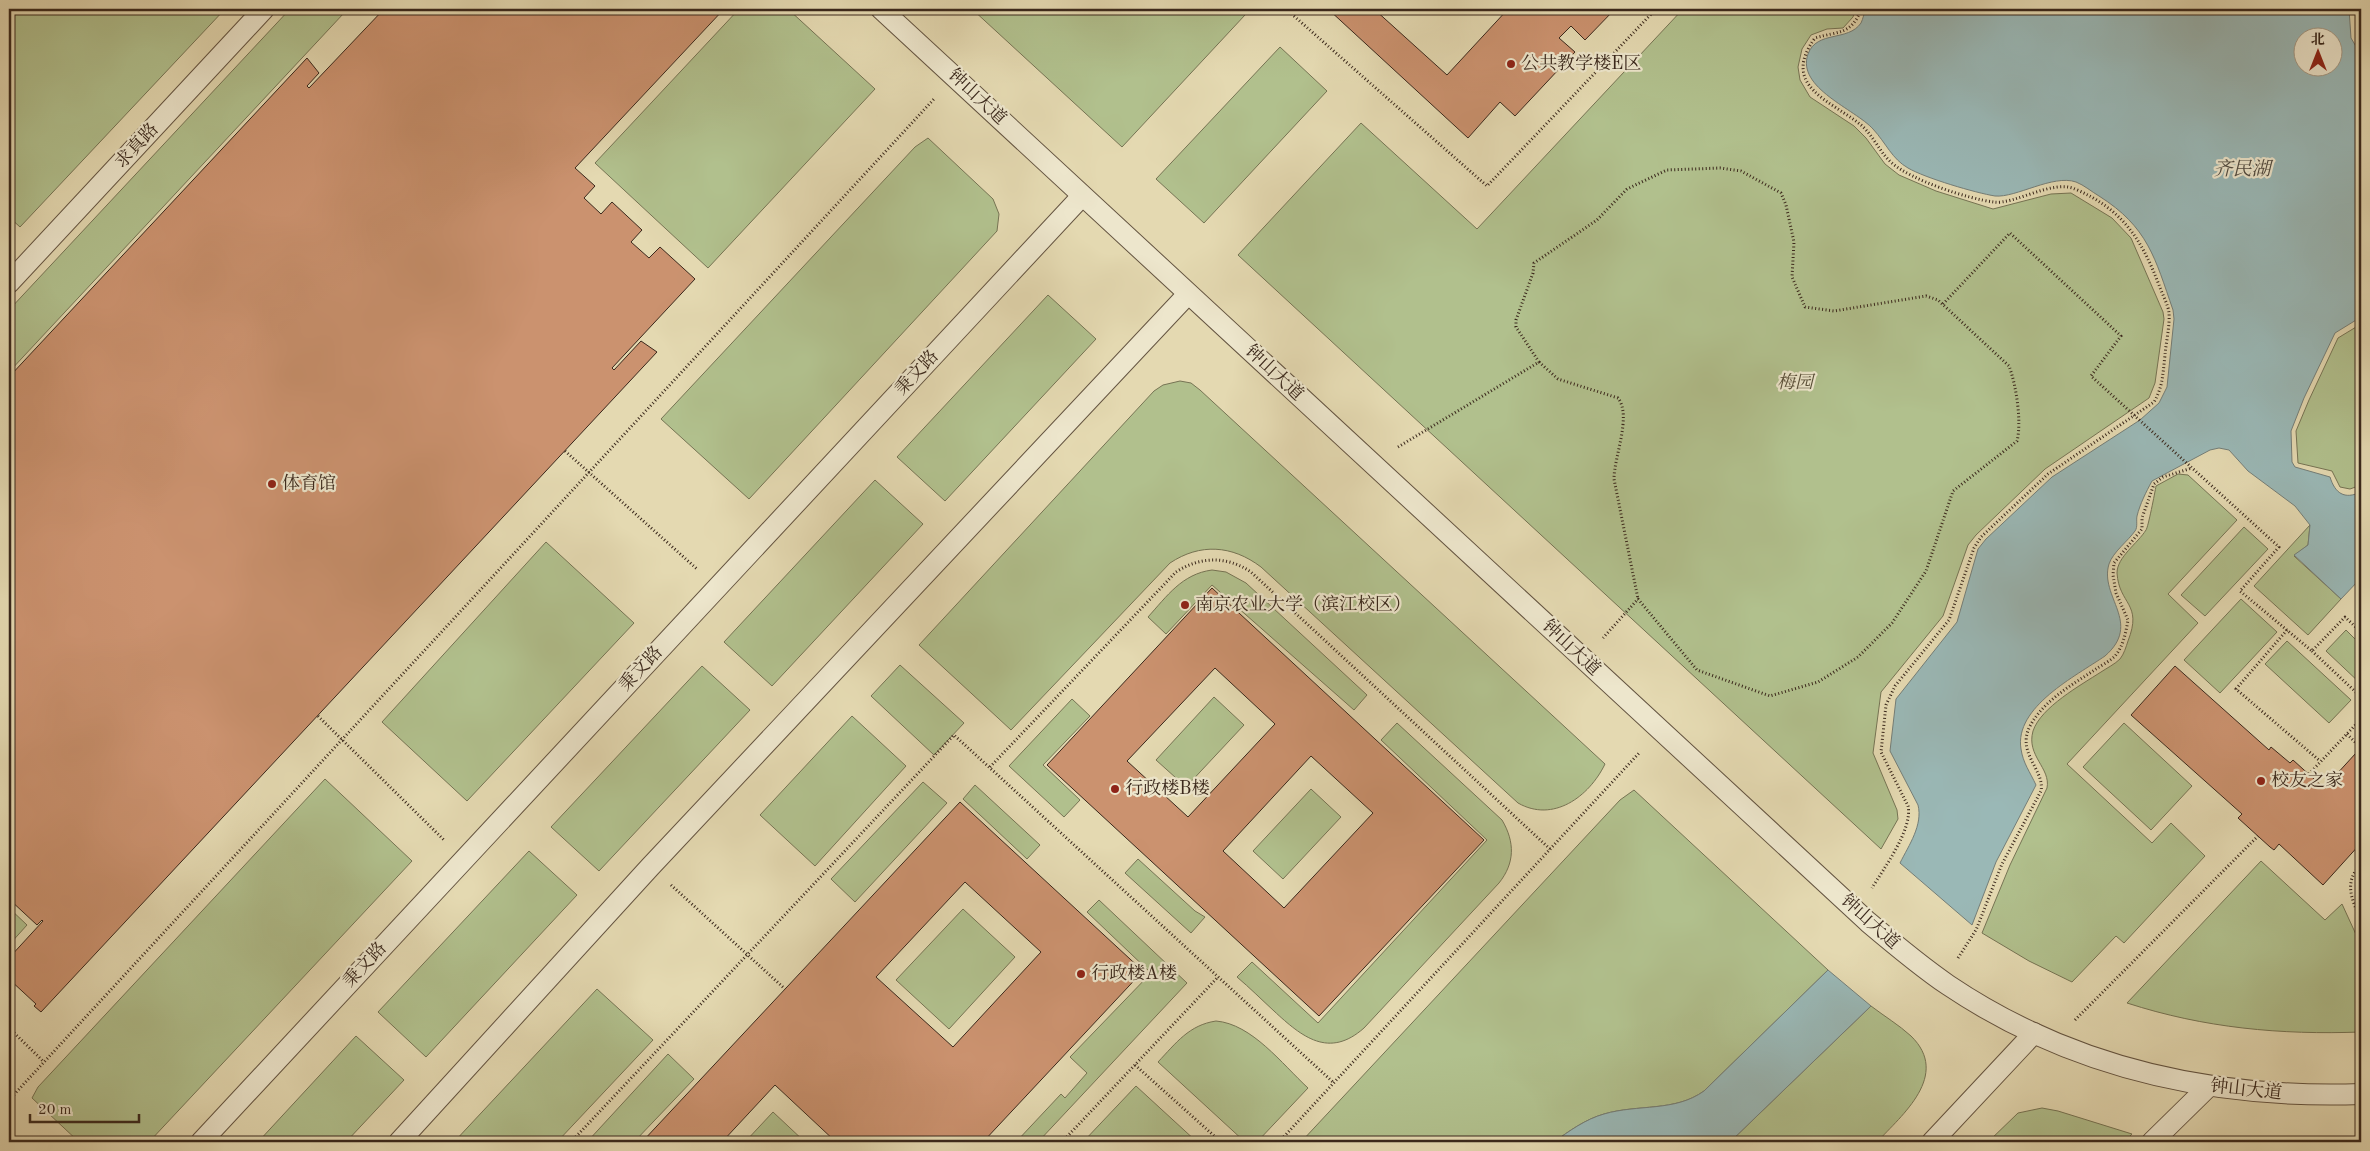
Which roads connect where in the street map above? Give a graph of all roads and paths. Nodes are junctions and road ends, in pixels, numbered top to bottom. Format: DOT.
graph roads {
  1 [pos="264,9"];
  2 [pos="881,9"];
  3 [pos="1286,9"];
  4 [pos="1656,9"];
  5 [pos="1861,9"];
  6 [pos="955,76"];
  7 [pos="1082,196"];
  8 [pos="9,283"];
  9 [pos="1188,294"];
  10 [pos="1943,304"];
  11 [pos="1539,362"];
  12 [pos="2134,415"];
  13 [pos="565,451"];
  14 [pos="1372,463"];
  15 [pos="2192,468"];
  16 [pos="589,472"];
  17 [pos="717,588"];
  18 [pos="1638,599"];
  19 [pos="2286,630"];
  20 [pos="2361,632"];
  21 [pos="2312,651"];
  22 [pos="1584,660"];
  23 [pos="2361,697"];
  24 [pos="318,716"];
  25 [pos="2361,719"];
  26 [pos="1660,730"];
  27 [pos="2346,734"];
  28 [pos="342,740"];
  29 [pos="2361,748"];
  30 [pos="2320,761"];
  31 [pos="990,767"];
  32 [pos="2309,774"];
  33 [pos="2258,836"];
  34 [pos="1550,849"];
  35 [pos="464,859"];
  36 [pos="2361,864"];
  37 [pos="650,867"];
  38 [pos="1857,912"];
  39 [pos="2361,921"];
  40 [pos="747,954"];
  41 [pos="1218,977"];
  42 [pos="1940,979"];
  43 [pos="785,990"];
  44 [pos="9,1028"];
  45 [pos="2034,1033"];
  46 [pos="2054,1042"];
  47 [pos="44,1062"];
  48 [pos="1135,1065"];
  49 [pos="1334,1083"];
  50 [pos="2208,1087"];
  51 [pos="2361,1094"];
  52 [pos="9,1100"];
  53 [pos="200,1142"];
  54 [pos="399,1142"];
  55 [pos="571,1142"];
  56 [pos="1062,1142"];
  57 [pos="1221,1142"];
  58 [pos="1279,1142"];
  59 [pos="1932,1142"];
  60 [pos="2152,1142"];
  1 -- 8 [label="lane, 求真路"];
  2 -- 6 [label="lane, 钟山大道"];
  3 -- 4 [label="path"];
  5 -- 12 [label="path"];
  6 -- 7 [label="lane, 钟山大道"];
  6 -- 16 [label="path"];
  7 -- 9 [label="lane, 钟山大道"];
  7 -- 17 [label="lane, 秉文路"];
  9 -- 14 [label="lane, 钟山大道"];
  9 -- 37 [label="lane"];
  10 -- 11 [label="path"];
  10 -- 12 [label="path"];
  10 -- 18 [label="path"];
  11 -- 14 [label="path"];
  11 -- 18 [label="path"];
  12 -- 15 [label="path"];
  12 -- 38 [label="path"];
  13 -- 16 [label="path"];
  14 -- 22 [label="lane, 钟山大道"];
  15 -- 19 [label="path"];
  15 -- 42 [label="path"];
  16 -- 17 [label="path"];
  16 -- 28 [label="path"];
  17 -- 35 [label="lane, 秉文路"];
  18 -- 22 [label="path"];
  19 -- 21 [label="path"];
  19 -- 30 [label="path"];
  20 -- 21 [label="path"];
  21 -- 23 [label="path"];
  22 -- 26 [label="lane, 钟山大道"];
  24 -- 28 [label="path"];
  25 -- 27 [label="path"];
  26 -- 34 [label="path"];
  26 -- 38 [label="lane, 钟山大道"];
  27 -- 29 [label="path"];
  27 -- 30 [label="path"];
  28 -- 35 [label="path"];
  28 -- 47 [label="path"];
  30 -- 32 [label="path"];
  31 -- 34 [label="path"];
  31 -- 40 [label="path"];
  31 -- 41 [label="path"];
  33 -- 46 [label="path"];
  34 -- 49 [label="path"];
  35 -- 53 [label="lane, 秉文路"];
  36 -- 39 [label="path"];
  37 -- 40 [label="path"];
  37 -- 54 [label="lane"];
  38 -- 42 [label="lane, 钟山大道"];
  40 -- 43 [label="path"];
  40 -- 55 [label="path"];
  41 -- 48 [label="path"];
  41 -- 49 [label="path"];
  42 -- 45 [label="lane, 钟山大道"];
  44 -- 47 [label="path"];
  45 -- 46 [label="lane, 钟山大道"];
  45 -- 59 [label="lane"];
  46 -- 50 [label="lane, 钟山大道"];
  47 -- 52 [label="path"];
  48 -- 56 [label="path"];
  48 -- 57 [label="path"];
  49 -- 58 [label="path"];
  50 -- 51 [label="lane, 钟山大道"];
  50 -- 60 [label="lane"];
}
